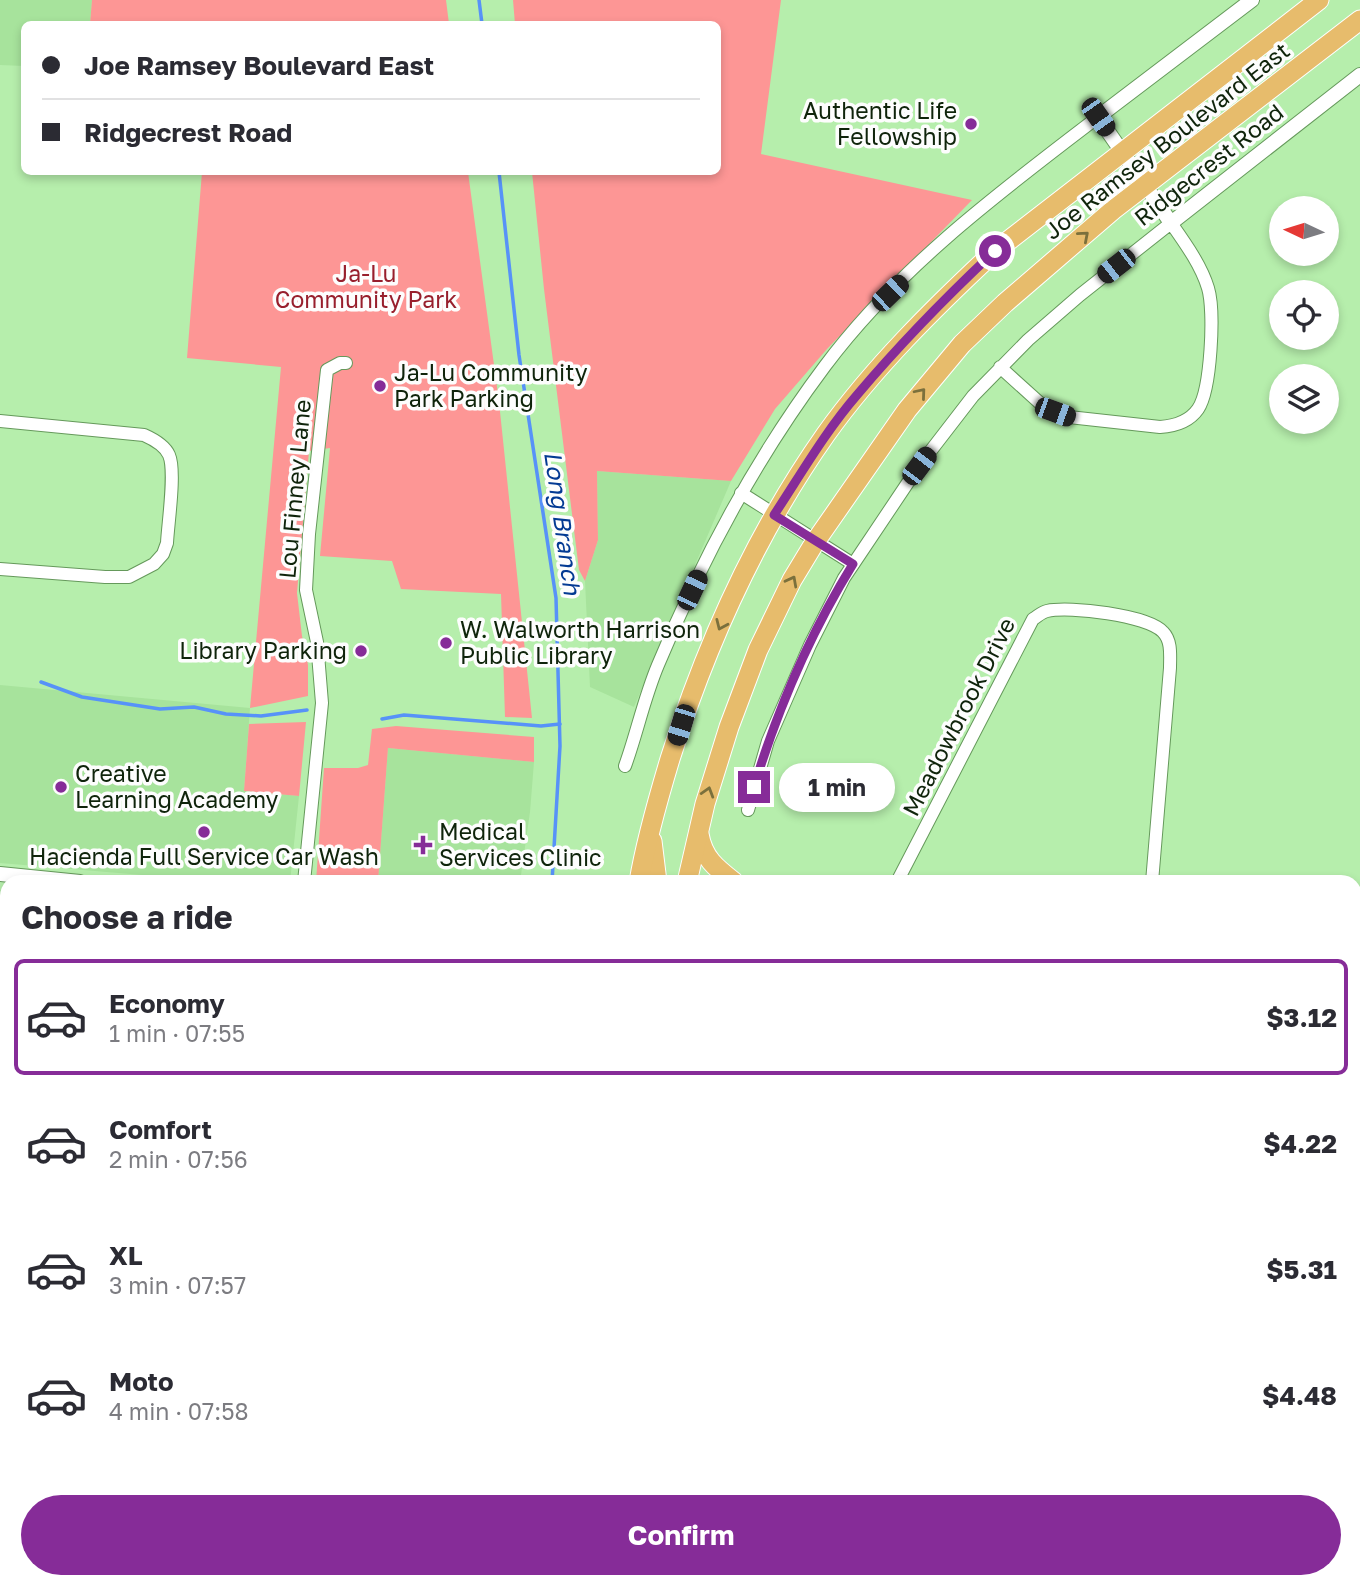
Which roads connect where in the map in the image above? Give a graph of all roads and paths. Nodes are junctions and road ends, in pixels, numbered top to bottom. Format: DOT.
graph roads {
  1 [pos="1252,0"];
  2 [pos="1318,0"];
  3 [pos="1360,20"];
  4 [pos="1360,75"];
  5 [pos="1098,117"];
  6 [pos="1122,153"];
  7 [pos="1145,186"];
  8 [pos="1171,223"];
  9 [pos="346,363"];
  10 [pos="1000,367"];
  11 [pos="0,421"];
  12 [pos="741,493"];
  13 [pos="774,515"];
  14 [pos="815,541"];
  15 [pos="853,564"];
  16 [pos="0,569"];
  17 [pos="625,766"];
  18 [pos="748,810"];
  19 [pos="651,823"];
  20 [pos="698,831"];
  21 [pos="305,875"];
  22 [pos="640,875"];
  23 [pos="656,875"];
  24 [pos="689,875"];
  25 [pos="725,875"];
  26 [pos="901,875"];
  27 [pos="1153,875"];
  1 -- 5 [label="street"];
  2 -- 6 [label="highway, Joe Ramsey Boulevard East"];
  3 -- 7 [label="highway, Joe Ramsey Boulevard East"];
  4 -- 8 [label="street, Ridgecrest Road"];
  5 -- 6 [label="street"];
  5 -- 12 [label="street"];
  6 -- 7 [label="street"];
  6 -- 13 [label="highway, Joe Ramsey Boulevard East"];
  7 -- 8 [label="street"];
  14 -- 7 [label="highway, Joe Ramsey Boulevard East, one-way"];
  8 -- 10 [label="street, Ridgecrest Road"];
  8 -- 10 [label="street"];
  9 -- 21 [label="street, Lou Finney Lane"];
  10 -- 15 [label="street, Ridgecrest Road"];
  11 -- 16 [label="street"];
  12 -- 13 [label="street"];
  12 -- 17 [label="street"];
  13 -- 14 [label="street"];
  13 -- 19 [label="highway, Joe Ramsey Boulevard East, one-way"];
  14 -- 15 [label="street"];
  20 -- 14 [label="highway, Joe Ramsey Boulevard East, one-way"];
  15 -- 18 [label="street, Ridgecrest Road"];
  19 -- 22 [label="highway, Joe Ramsey Boulevard East"];
  19 -- 23 [label="highway"];
  20 -- 24 [label="highway, Joe Ramsey Boulevard East"];
  20 -- 25 [label="highway"];
  26 -- 27 [label="street, Meadowbrook Drive"];
}
